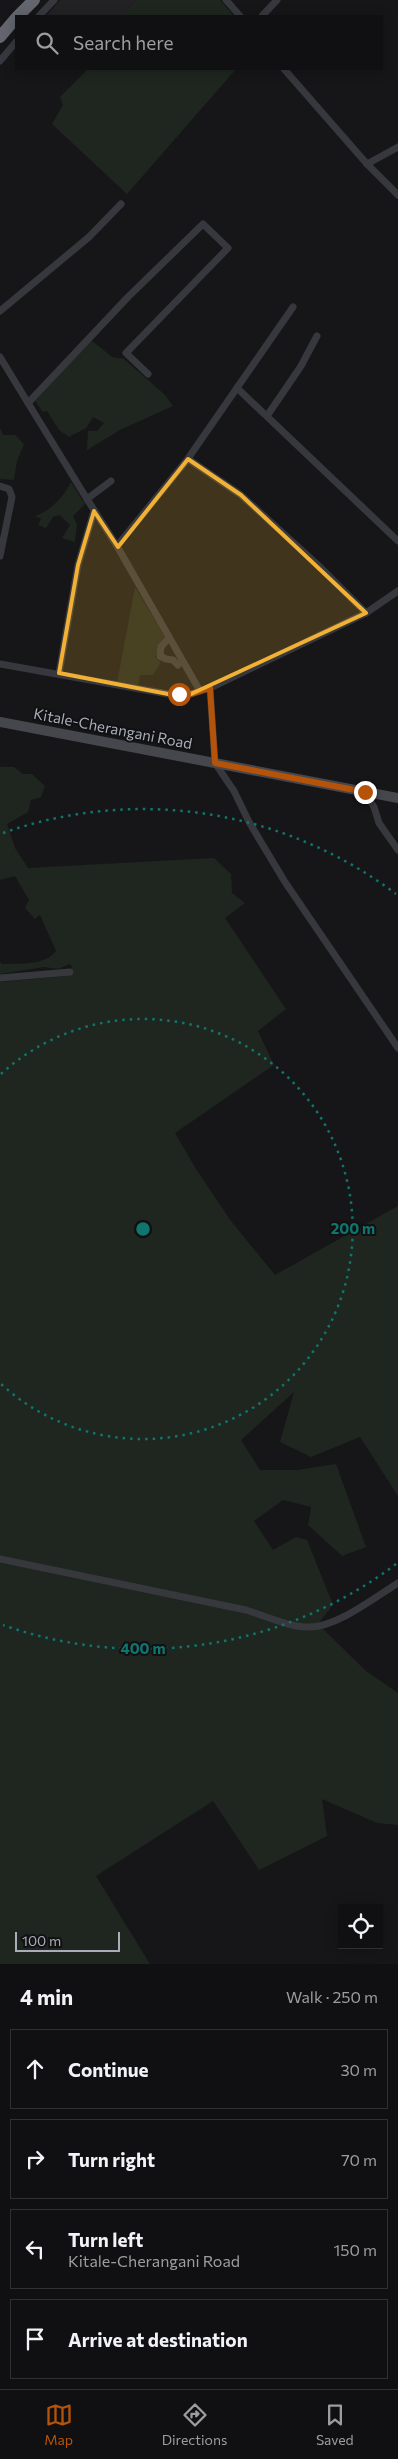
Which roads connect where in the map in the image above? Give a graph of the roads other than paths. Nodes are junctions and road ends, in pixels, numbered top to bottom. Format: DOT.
graph roads {
  1 [pos="34,0"];
  2 [pos="54,0"];
  3 [pos="226,0"];
  4 [pos="277,0"];
  5 [pos="19,15"];
  6 [pos="40,15"];
  7 [pos="239,15"];
  8 [pos="263,15"];
  9 [pos="15,19"];
  10 [pos="0,37"];
  11 [pos="15,43"];
  12 [pos="0,61"];
  13 [pos="285,70"];
  14 [pos="398,147"];
  15 [pos="367,164"];
  16 [pos="398,195"];
  17 [pos="121,204"];
  18 [pos="293,307"];
  19 [pos="0,311"];
  20 [pos="317,336"];
  21 [pos="0,361"];
  22 [pos="148,374"];
  23 [pos="237,388"];
  24 [pos="28,403"];
  25 [pos="267,416"];
  26 [pos="188,459"];
  27 [pos="111,481"];
  28 [pos="0,486"];
  29 [pos="87,499"];
  30 [pos="94,511"];
  31 [pos="398,541"];
  32 [pos="117,546"];
  33 [pos="0,556"];
  34 [pos="398,591"];
  35 [pos="366,613"];
  36 [pos="169,638"];
  37 [pos="0,664"];
  38 [pos="178,665"];
  39 [pos="59,674"];
  40 [pos="210,688"];
  41 [pos="200,691"];
  42 [pos="0,722"];
  43 [pos="215,763"];
  44 [pos="365,792"];
  45 [pos="398,798"];
  46 [pos="398,850"];
  47 [pos="70,972"];
  48 [pos="0,978"];
  49 [pos="398,1048"];
  50 [pos="0,1559"];
  51 [pos="398,1583"];
  1 -- 5 [label="highway"];
  2 -- 6 [label="street"];
  3 -- 7 [label="street"];
  4 -- 8 [label="street"];
  9 -- 10 [label="highway"];
  11 -- 12 [label="street"];
  13 -- 15 [label="street"];
  14 -- 15 [label="street"];
  15 -- 16 [label="street"];
  17 -- 19 [label="street"];
  18 -- 23 [label="street"];
  20 -- 25 [label="street"];
  21 -- 24 [label="street"];
  22 -- 24 [label="street"];
  23 -- 25 [label="street"];
  23 -- 26 [label="street"];
  24 -- 29 [label="street"];
  25 -- 31 [label="street"];
  26 -- 32 [label="street"];
  26 -- 35 [label="street"];
  27 -- 29 [label="street"];
  28 -- 33 [label="street"];
  29 -- 30 [label="street"];
  30 -- 32 [label="street"];
  30 -- 39 [label="street"];
  32 -- 36 [label="street"];
  34 -- 35 [label="street"];
  35 -- 40 [label="street"];
  36 -- 38 [label="street"];
  36 -- 41 [label="street"];
  37 -- 39 [label="street"];
  39 -- 41 [label="street"];
  40 -- 41 [label="street"];
  40 -- 43 [label="street"];
  42 -- 43 [label="main road, Kitale-Cherangani Road"];
  43 -- 44 [label="main road, Kitale-Cherangani Road"];
  43 -- 49 [label="street"];
  44 -- 45 [label="main road, Kitale-Cherangani Road"];
  44 -- 46 [label="street"];
  47 -- 48 [label="street"];
  50 -- 51 [label="street"];
}
